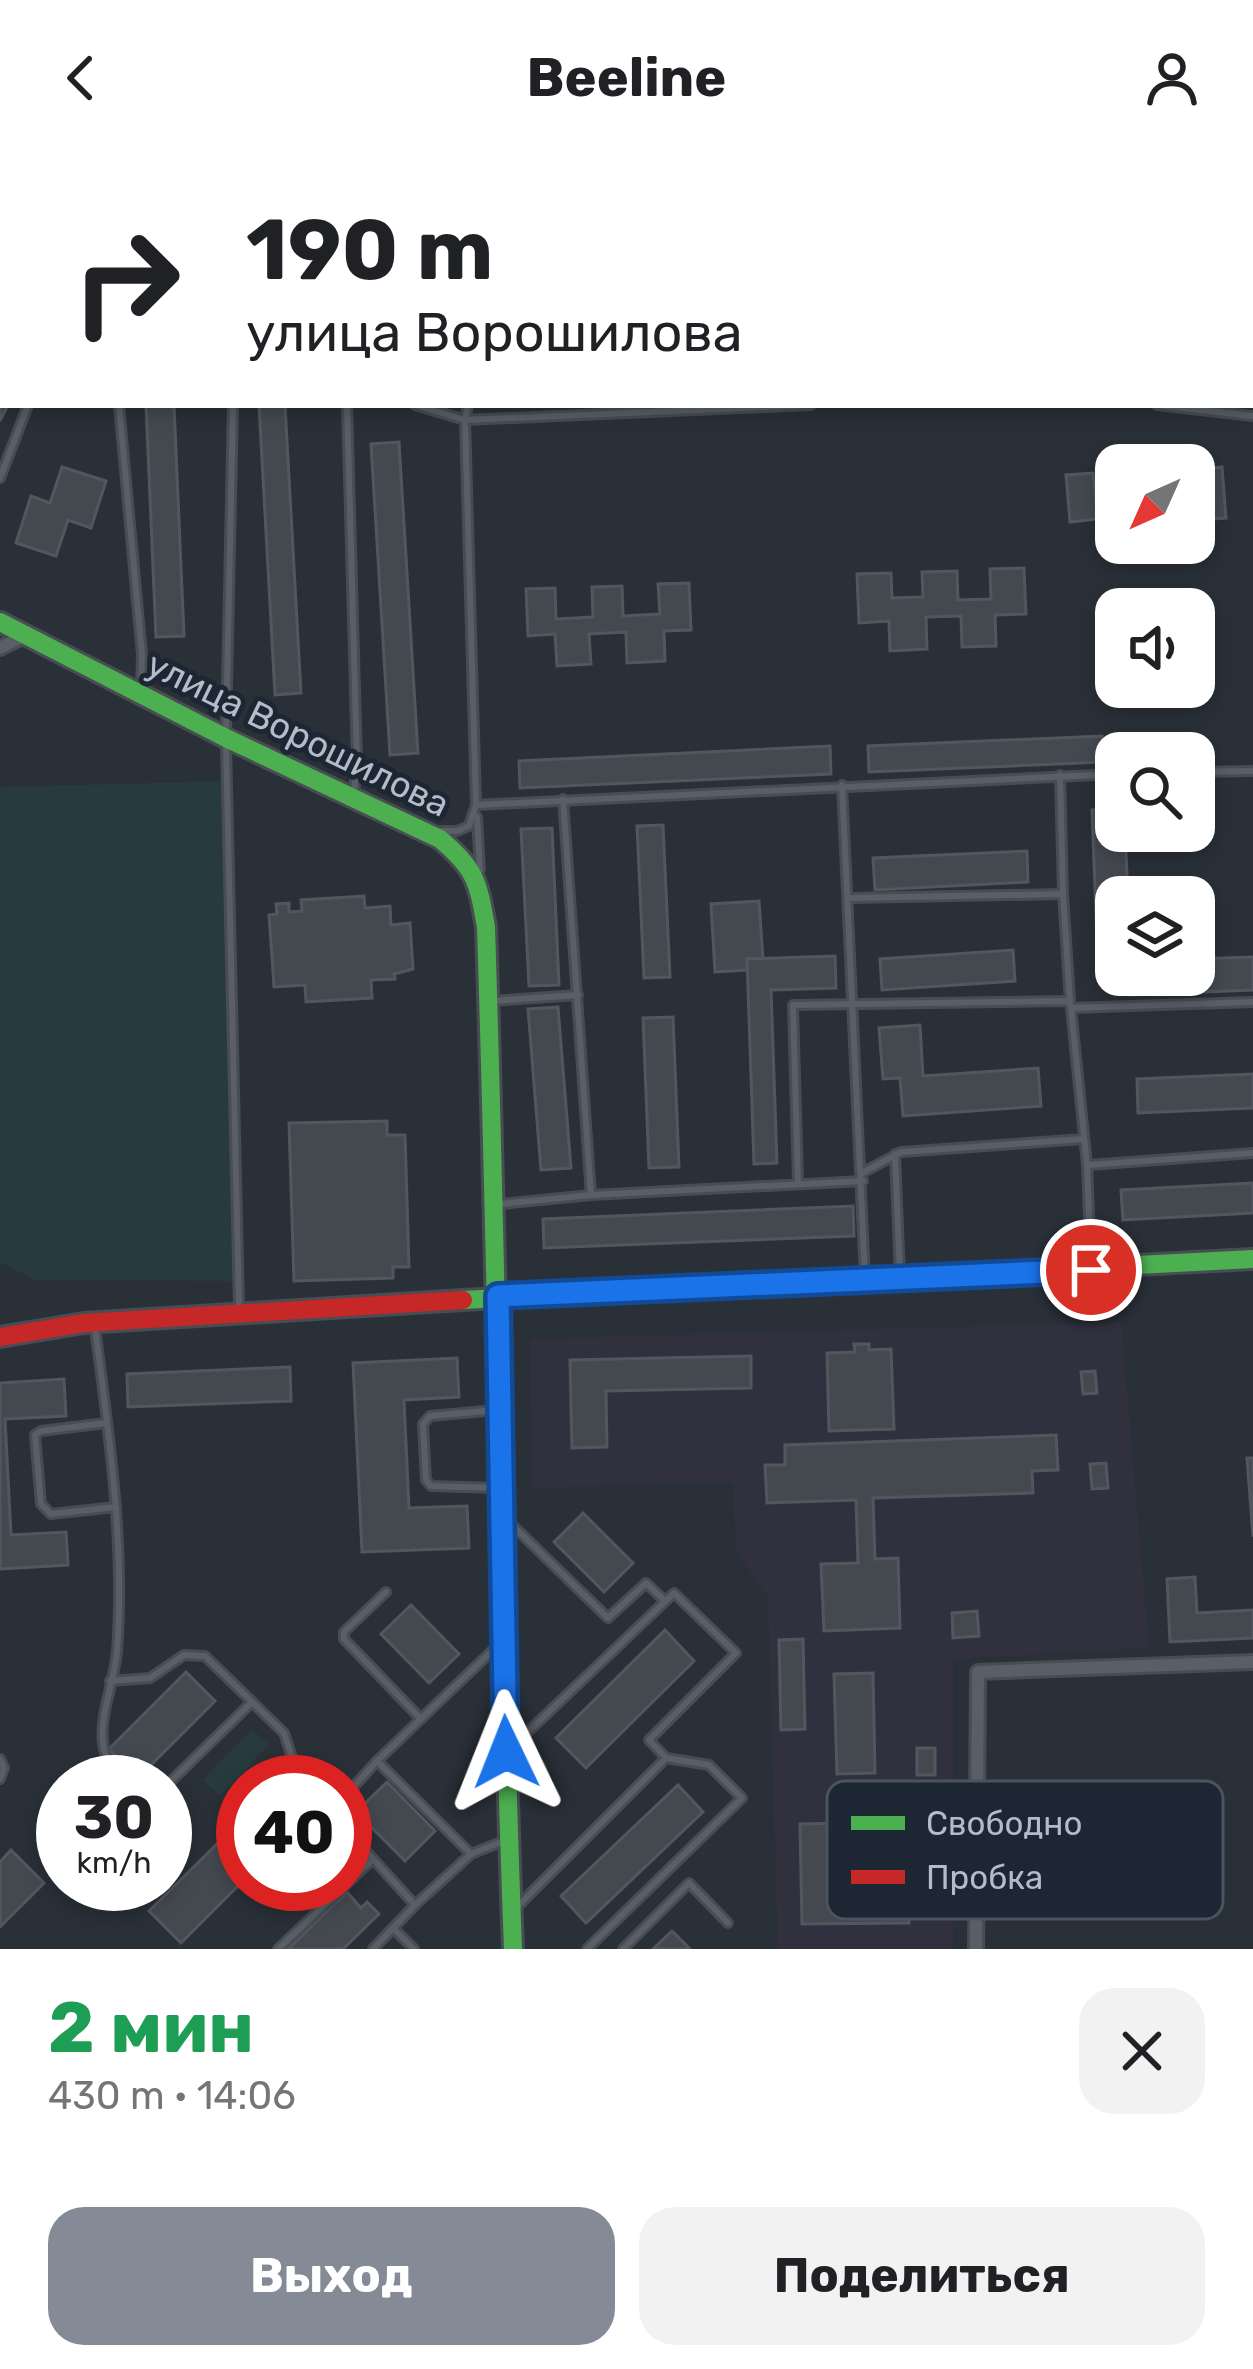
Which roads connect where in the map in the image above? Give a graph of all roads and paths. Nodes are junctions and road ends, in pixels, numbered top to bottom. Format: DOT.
graph roads {
  1 [pos="27,408"];
  2 [pos="119,408"];
  3 [pos="233,408"];
  4 [pos="347,408"];
  5 [pos="425,408"];
  6 [pos="467,408"];
  7 [pos="742,408"];
  8 [pos="1182,408"];
  9 [pos="1253,416"];
  10 [pos="465,420"];
  11 [pos="0,478"];
  12 [pos="0,622"];
  13 [pos="26,635"];
  14 [pos="0,648"];
  15 [pos="140,694"];
  16 [pos="226,738"];
  17 [pos="1253,771"];
  18 [pos="1215,772"];
  19 [pos="1095,774"];
  20 [pos="1060,775"];
  21 [pos="842,784"];
  22 [pos="354,795"];
  23 [pos="563,799"];
  24 [pos="476,805"];
  25 [pos="418,825"];
  26 [pos="1063,894"];
  27 [pos="482,898"];
  28 [pos="849,898"];
  29 [pos="578,995"];
  30 [pos="488,1001"];
  31 [pos="1253,1002"];
  32 [pos="850,1004"];
  33 [pos="1070,1004"];
  34 [pos="1084,1139"];
  35 [pos="1253,1153"];
  36 [pos="896,1154"];
  37 [pos="1088,1165"];
  38 [pos="862,1177"];
  39 [pos="798,1182"];
  40 [pos="591,1195"];
  41 [pos="495,1205"];
  42 [pos="1253,1259"];
  43 [pos="1091,1270"];
  44 [pos="900,1278"];
  45 [pos="865,1280"];
  46 [pos="498,1296"];
  47 [pos="239,1312"];
  48 [pos="94,1322"];
  49 [pos="0,1337"];
  50 [pos="500,1409"];
  51 [pos="107,1423"];
  52 [pos="501,1487"];
  53 [pos="116,1507"];
  54 [pos="502,1515"];
  55 [pos="386,1592"];
  56 [pos="665,1601"];
  57 [pos="502,1642"];
  58 [pos="1253,1662"];
  59 [pos="110,1681"];
  60 [pos="252,1702"];
  61 [pos="420,1718"];
  62 [pos="506,1752"];
  63 [pos="104,1755"];
  64 [pos="291,1755"];
  65 [pos="666,1758"];
  66 [pos="0,1759"];
  67 [pos="192,1761"];
  68 [pos="377,1761"];
  69 [pos="372,1766"];
  70 [pos="0,1779"];
  71 [pos="977,1781"];
  72 [pos="510,1839"];
  73 [pos="471,1854"];
  74 [pos="372,1861"];
  75 [pos="416,1905"];
  76 [pos="319,1911"];
  77 [pos="513,1911"];
  78 [pos="976,1919"];
  79 [pos="728,1923"];
  80 [pos="394,1928"];
  81 [pos="278,1949"];
  82 [pos="373,1949"];
  83 [pos="413,1949"];
  84 [pos="513,1949"];
  85 [pos="586,1949"];
  86 [pos="622,1949"];
  87 [pos="976,1949"];
  1 -- 11 [label="lane"];
  2 -- 15 [label="lane"];
  3 -- 16 [label="lane"];
  4 -- 22 [label="lane"];
  5 -- 10 [label="lane"];
  6 -- 10 [label="lane"];
  7 -- 10 [label="lane"];
  8 -- 9 [label="lane"];
  10 -- 24 [label="lane"];
  12 -- 13 [label="main road, улица Ворошилова"];
  13 -- 14 [label="street"];
  13 -- 15 [label="main road, улица Ворошилова"];
  15 -- 16 [label="main road, улица Ворошилова"];
  16 -- 22 [label="main road, улица Ворошилова"];
  16 -- 47 [label="lane"];
  17 -- 18 [label="lane"];
  19 -- 20 [label="lane"];
  20 -- 21 [label="lane"];
  20 -- 26 [label="lane"];
  21 -- 23 [label="lane"];
  21 -- 28 [label="lane"];
  22 -- 25 [label="main road, улица Ворошилова"];
  23 -- 24 [label="lane"];
  23 -- 29 [label="lane"];
  24 -- 25 [label="lane"];
  24 -- 27 [label="lane"];
  25 -- 27 [label="main road, улица Ворошилова"];
  26 -- 28 [label="lane"];
  26 -- 33 [label="lane"];
  27 -- 30 [label="main road, улица Ворошилова"];
  28 -- 32 [label="lane"];
  29 -- 30 [label="lane"];
  29 -- 40 [label="lane"];
  30 -- 41 [label="main road, улица Ворошилова"];
  31 -- 33 [label="lane"];
  32 -- 33 [label="lane"];
  32 -- 38 [label="lane"];
  32 -- 39 [label="lane"];
  33 -- 34 [label="lane"];
  34 -- 36 [label="lane"];
  34 -- 37 [label="lane"];
  35 -- 37 [label="lane"];
  36 -- 38 [label="lane"];
  36 -- 44 [label="lane"];
  37 -- 43 [label="lane"];
  38 -- 39 [label="lane"];
  38 -- 45 [label="lane"];
  39 -- 40 [label="lane"];
  40 -- 41 [label="lane"];
  41 -- 46 [label="main road, улица Ворошилова"];
  42 -- 43 [label="main road"];
  43 -- 44 [label="main road"];
  44 -- 45 [label="main road"];
  45 -- 46 [label="main road"];
  46 -- 47 [label="main road"];
  46 -- 50 [label="main road, улица Ворошилова"];
  47 -- 48 [label="main road"];
  48 -- 49 [label="main road"];
  48 -- 51 [label="lane"];
  50 -- 52 [label="main road, улица Ворошилова"];
  50 -- 52 [label="lane"];
  51 -- 53 [label="lane"];
  51 -- 53 [label="lane"];
  52 -- 54 [label="main road, улица Ворошилова"];
  53 -- 59 [label="lane"];
  54 -- 56 [label="lane"];
  54 -- 57 [label="main road, улица Ворошилова"];
  55 -- 61 [label="lane"];
  56 -- 62 [label="lane"];
  56 -- 65 [label="lane"];
  57 -- 61 [label="lane"];
  57 -- 62 [label="main road, улица Ворошилова"];
  58 -- 71 [label="street"];
  59 -- 60 [label="lane"];
  59 -- 63 [label="lane"];
  60 -- 64 [label="lane"];
  60 -- 67 [label="lane"];
  61 -- 68 [label="lane"];
  62 -- 72 [label="main road, улица Ворошилова"];
  65 -- 77 [label="lane"];
  65 -- 85 [label="lane"];
  66 -- 70 [label="lane"];
  68 -- 69 [label="lane"];
  68 -- 73 [label="lane"];
  72 -- 73 [label="lane"];
  72 -- 77 [label="main road, улица Ворошилова"];
  73 -- 75 [label="lane"];
  74 -- 75 [label="lane"];
  75 -- 80 [label="lane"];
  76 -- 81 [label="lane"];
  77 -- 84 [label="main road, улица Ворошилова"];
  78 -- 87 [label="street"];
  79 -- 86 [label="lane"];
  80 -- 82 [label="lane"];
  80 -- 83 [label="lane"];
}
